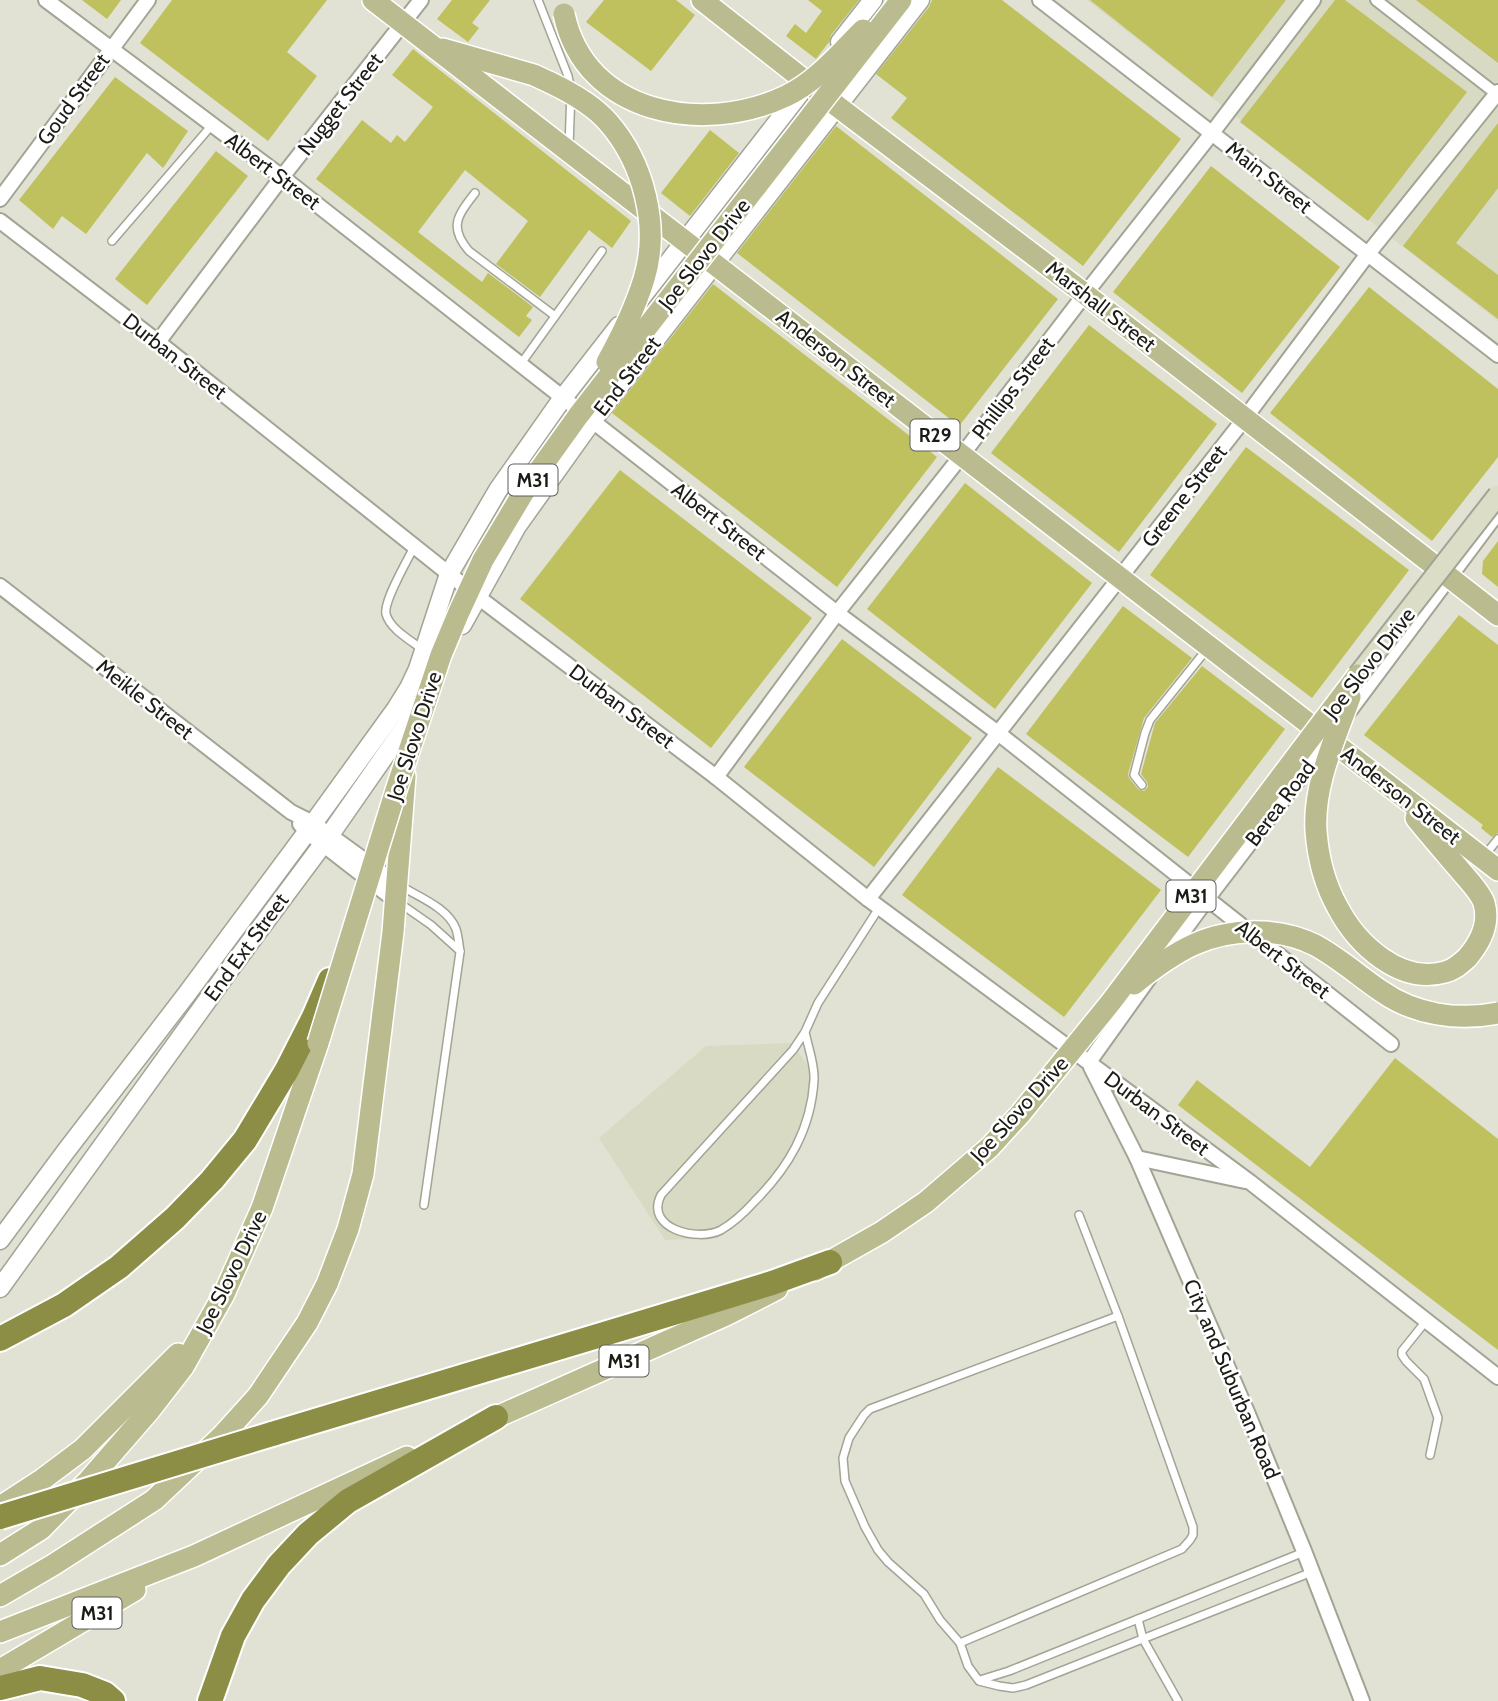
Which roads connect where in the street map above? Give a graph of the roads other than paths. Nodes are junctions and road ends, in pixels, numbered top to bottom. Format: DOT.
graph roads {
  1 [pos="46,0"];
  2 [pos="148,0"];
  3 [pos="373,0"];
  4 [pos="421,0"];
  5 [pos="538,0"];
  6 [pos="702,0"];
  7 [pos="873,0"];
  8 [pos="893,0"];
  9 [pos="901,0"];
  10 [pos="920,0"];
  11 [pos="1040,0"];
  12 [pos="1313,0"];
  13 [pos="1376,0"];
  14 [pos="564,7"];
  15 [pos="403,23"];
  16 [pos="434,46"];
  17 [pos="110,49"];
  18 [pos="808,83"];
  19 [pos="1498,94"];
  20 [pos="837,106"];
  21 [pos="212,125"];
  22 [pos="1212,133"];
  23 [pos="569,151"];
  24 [pos="282,177"];
  25 [pos="475,193"];
  26 [pos="0,199"];
  27 [pos="0,221"];
  28 [pos="112,241"];
  29 [pos="685,242"];
  30 [pos="602,251"];
  31 [pos="1367,255"];
  32 [pos="714,265"];
  33 [pos="1085,293"];
  34 [pos="555,316"];
  35 [pos="158,342"];
  36 [pos="1498,355"];
  37 [pos="520,365"];
  38 [pos="562,399"];
  39 [pos="585,418"];
  40 [pos="1245,418"];
  41 [pos="962,455"];
  42 [pos="1498,495"];
  43 [pos="1498,512"];
  44 [pos="415,546"];
  45 [pos="449,574"];
  46 [pos="1120,577"];
  47 [pos="1449,577"];
  48 [pos="0,586"];
  49 [pos="478,597"];
  50 [pos="837,613"];
  51 [pos="1498,615"];
  52 [pos="1209,646"];
  53 [pos="424,651"];
  54 [pos="1358,675"];
  55 [pos="409,721"];
  56 [pos="998,733"];
  57 [pos="1329,739"];
  58 [pos="716,777"];
  59 [pos="1142,785"];
  60 [pos="1395,791"];
  61 [pos="310,828"];
  62 [pos="1498,839"];
  63 [pos="326,840"];
  64 [pos="1490,864"];
  65 [pos="396,892"];
  66 [pos="1207,899"];
  67 [pos="874,903"];
  68 [pos="358,913"];
  69 [pos="460,951"];
  70 [pos="1111,1002"];
  71 [pos="1498,1013"];
  72 [pos="805,1032"];
  73 [pos="1391,1044"];
  74 [pos="1089,1062"];
  75 [pos="1137,1158"];
  76 [pos="1250,1182"];
  77 [pos="424,1205"];
  78 [pos="1079,1214"];
  79 [pos="0,1240"];
  80 [pos="830,1262"];
  81 [pos="0,1287"];
  82 [pos="1118,1316"];
  83 [pos="1426,1321"];
  84 [pos="206,1327"];
  85 [pos="5,1337"];
  86 [pos="1498,1377"];
  87 [pos="496,1417"];
  88 [pos="1430,1455"];
  89 [pos="0,1507"];
  90 [pos="0,1517"];
  91 [pos="1304,1551"];
  92 [pos="0,1555"];
  93 [pos="194,1556"];
  94 [pos="1312,1572"];
  95 [pos="0,1596"];
  96 [pos="1138,1619"];
  97 [pos="0,1632"];
  98 [pos="1143,1639"];
  99 [pos="960,1643"];
  100 [pos="0,1670"];
  101 [pos="979,1681"];
  102 [pos="0,1688"];
  103 [pos="113,1701"];
  104 [pos="210,1701"];
  105 [pos="1178,1701"];
  106 [pos="1362,1701"];
  1 -- 17 [label="street, Albert Street"];
  2 -- 17 [label="street, Goud Street"];
  3 -- 15 [label="main road, Anderson Street / R29"];
  4 -- 15 [label="street, Nugget Street"];
  5 -- 23 [label="lane"];
  6 -- 18 [label="main road, Marshall Street"];
  7 -- 18 [label="street, End Street"];
  8 -- 14 [label="main road, bridge"];
  9 -- 39 [label="main road, Joe Slovo Drive / M31, bridge"];
  10 -- 20 [label="street, End Street"];
  11 -- 22 [label="street, Main Street"];
  12 -- 22 [label="street, Phillips Street"];
  13 -- 19 [label="street"];
  15 -- 16 [label="main road, Anderson Street / R29"];
  15 -- 24 [label="street, Nugget Street"];
  16 -- 23 [label="main road, Anderson Street / R29"];
  16 -- 39 [label="main road, bridge"];
  17 -- 21 [label="street, Albert Street"];
  17 -- 26 [label="street, Goud Street"];
  18 -- 20 [label="main road, Marshall Street"];
  18 -- 29 [label="street, End Street"];
  19 -- 31 [label="street, Greene Street"];
  20 -- 32 [label="street, End Street"];
  20 -- 33 [label="main road, Marshall Street"];
  21 -- 24 [label="street, Albert Street"];
  21 -- 28 [label="lane"];
  22 -- 31 [label="street, Main Street"];
  22 -- 33 [label="street, Phillips Street"];
  23 -- 29 [label="main road, Anderson Street / R29"];
  24 -- 35 [label="street, Nugget Street"];
  24 -- 37 [label="street, Albert Street"];
  25 -- 34 [label="lane"];
  27 -- 35 [label="street, Durban Street"];
  29 -- 32 [label="main road, Anderson Street / R29"];
  29 -- 38 [label="street, End Street"];
  30 -- 34 [label="lane"];
  31 -- 36 [label="street, Main Street"];
  31 -- 40 [label="street, Greene Street"];
  32 -- 39 [label="street, End Street"];
  32 -- 41 [label="main road, Anderson Street / R29"];
  33 -- 40 [label="main road, Marshall Street"];
  33 -- 41 [label="street, Phillips Street"];
  34 -- 37 [label="lane"];
  35 -- 44 [label="street, Durban Street"];
  37 -- 38 [label="street, Albert Street"];
  38 -- 39 [label="street, Albert Street"];
  38 -- 45 [label="street, End Street"];
  39 -- 49 [label="street, End Street"];
  39 -- 50 [label="street, Albert Street"];
  39 -- 68 [label="main road, Joe Slovo Drive / M31, bridge"];
  40 -- 46 [label="street, Greene Street"];
  40 -- 47 [label="main road, Marshall Street"];
  41 -- 46 [label="main road, Anderson Street / R29"];
  41 -- 50 [label="street, Phillips Street"];
  42 -- 54 [label="main road, Joe Slovo Drive / M31, bridge"];
  43 -- 47 [label="street, Berea Road"];
  44 -- 45 [label="street, Durban Street"];
  44 -- 53 [label="lane"];
  45 -- 49 [label="street, Durban Street"];
  45 -- 53 [label="street, End Ext Street"];
  46 -- 52 [label="main road, Anderson Street / R29"];
  46 -- 56 [label="street, Greene Street"];
  47 -- 51 [label="main road, Marshall Street"];
  47 -- 57 [label="street, Berea Road"];
  48 -- 61 [label="street, Meikle Street"];
  49 -- 55 [label="street, End Ext Street"];
  49 -- 58 [label="street, Durban Street"];
  50 -- 56 [label="street, Albert Street"];
  50 -- 58 [label="street, Phillips Street"];
  52 -- 57 [label="main road, Anderson Street / R29"];
  52 -- 59 [label="lane"];
  53 -- 61 [label="street, End Ext Street"];
  54 -- 60 [label="main road, bridge"];
  54 -- 70 [label="main road, Joe Slovo Drive / M31, bridge"];
  55 -- 63 [label="street, End Ext Street"];
  55 -- 65 [label="main road"];
  56 -- 66 [label="street, Albert Street"];
  56 -- 67 [label="street, Greene Street"];
  57 -- 60 [label="main road, Anderson Street / R29"];
  57 -- 66 [label="street, Berea Road"];
  58 -- 67 [label="street, Durban Street"];
  60 -- 64 [label="main road, Anderson Street / R29"];
  61 -- 63 [label="street, Meikle Street"];
  61 -- 79 [label="street, End Ext Street"];
  62 -- 64 [label="lane"];
  63 -- 65 [label="street, Meikle Street"];
  63 -- 81 [label="street, End Ext Street"];
  65 -- 69 [label="lane"];
  65 -- 69 [label="lane"];
  65 -- 95 [label="main road"];
  66 -- 73 [label="street, Albert Street"];
  66 -- 74 [label="street, Berea Road"];
  67 -- 72 [label="lane"];
  67 -- 74 [label="street, Durban Street"];
  68 -- 84 [label="main road, Joe Slovo Drive / M31, bridge"];
  68 -- 85 [label="highway, bridge"];
  69 -- 77 [label="lane"];
  70 -- 71 [label="main road, bridge"];
  70 -- 80 [label="main road, Joe Slovo Drive / M31, bridge"];
  72 -- 72 [label="lane"];
  74 -- 75 [label="street, City and Suburban Road"];
  74 -- 76 [label="street, Durban Street"];
  75 -- 76 [label="street, Durban Street"];
  75 -- 91 [label="street, City and Suburban Road"];
  76 -- 83 [label="street, Durban Street"];
  78 -- 82 [label="lane"];
  80 -- 87 [label="main road, Joe Slovo Drive / M31"];
  80 -- 90 [label="highway, bridge"];
  82 -- 99 [label="lane"];
  82 -- 99 [label="lane"];
  83 -- 86 [label="street, Durban Street"];
  83 -- 88 [label="lane"];
  84 -- 89 [label="main road"];
  84 -- 92 [label="main road, Joe Slovo Drive / M31"];
  87 -- 93 [label="main road, Joe Slovo Drive / M31"];
  87 -- 104 [label="highway"];
  91 -- 94 [label="street, City and Suburban Road"];
  91 -- 96 [label="lane"];
  93 -- 97 [label="main road"];
  93 -- 100 [label="main road, M31"];
  94 -- 98 [label="lane"];
  94 -- 106 [label="street, City and Suburban Road"];
  96 -- 98 [label="lane"];
  96 -- 101 [label="lane"];
  98 -- 101 [label="lane"];
  98 -- 105 [label="lane"];
  99 -- 101 [label="lane"];
  102 -- 103 [label="highway"];
}
